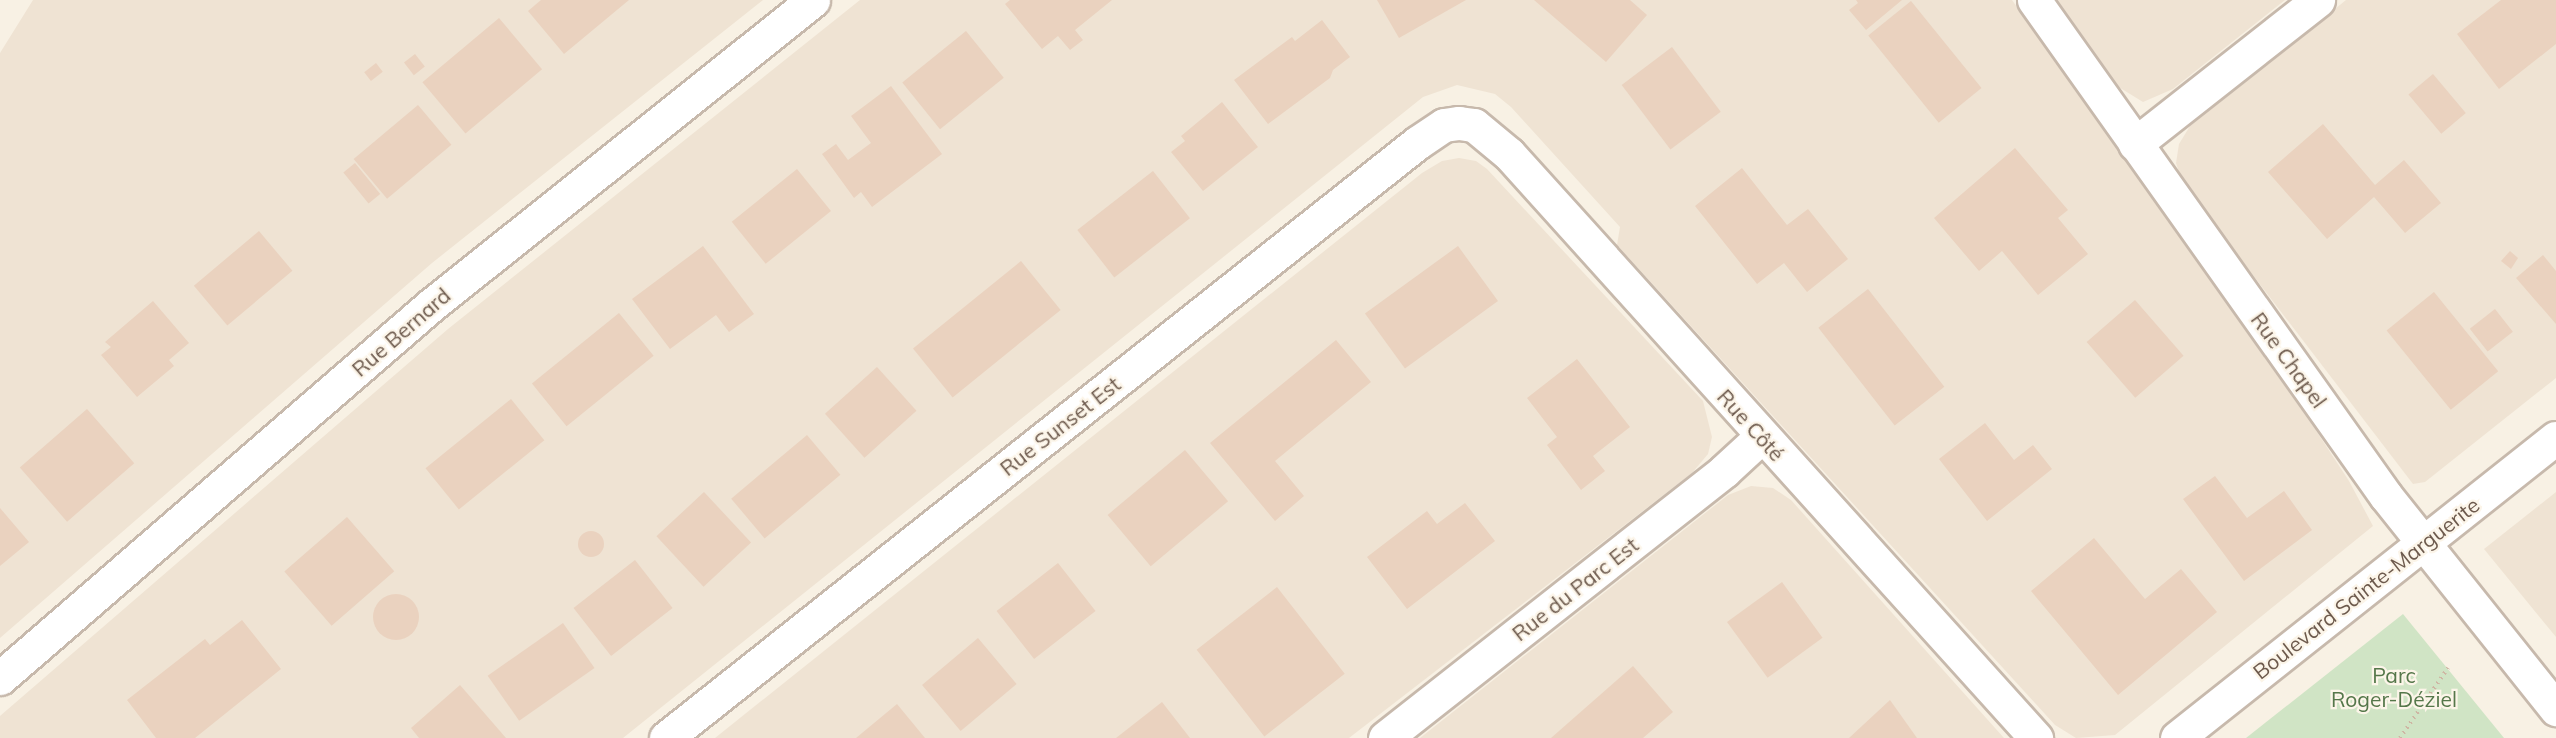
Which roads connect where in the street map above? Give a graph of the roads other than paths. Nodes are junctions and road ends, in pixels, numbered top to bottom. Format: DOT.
graph roads {
  1 [pos="813,0"];
  2 [pos="2034,0"];
  3 [pos="2318,0"];
  4 [pos="1459,123"];
  5 [pos="2135,144"];
  6 [pos="1761,437"];
  7 [pos="2556,438"];
  8 [pos="2424,544"];
  9 [pos="0,678"];
  10 [pos="2556,710"];
  11 [pos="666,738"];
  12 [pos="1385,738"];
  13 [pos="2036,738"];
  14 [pos="2176,738"];
  1 -- 9 [label="street, Rue Bernard"];
  2 -- 5 [label="street, Rue Chapel"];
  3 -- 5 [label="street"];
  4 -- 6 [label="street, Rue Côté"];
  4 -- 11 [label="street, Rue Sunset Est"];
  5 -- 8 [label="street, Rue Chapel"];
  6 -- 12 [label="street, Rue du Parc Est"];
  6 -- 13 [label="street, Rue Côté"];
  7 -- 8 [label="street, Boulevard Sainte-Marguerite"];
  8 -- 10 [label="street, Rue Chapel"];
  8 -- 14 [label="street, Boulevard Sainte-Marguerite"];
}
